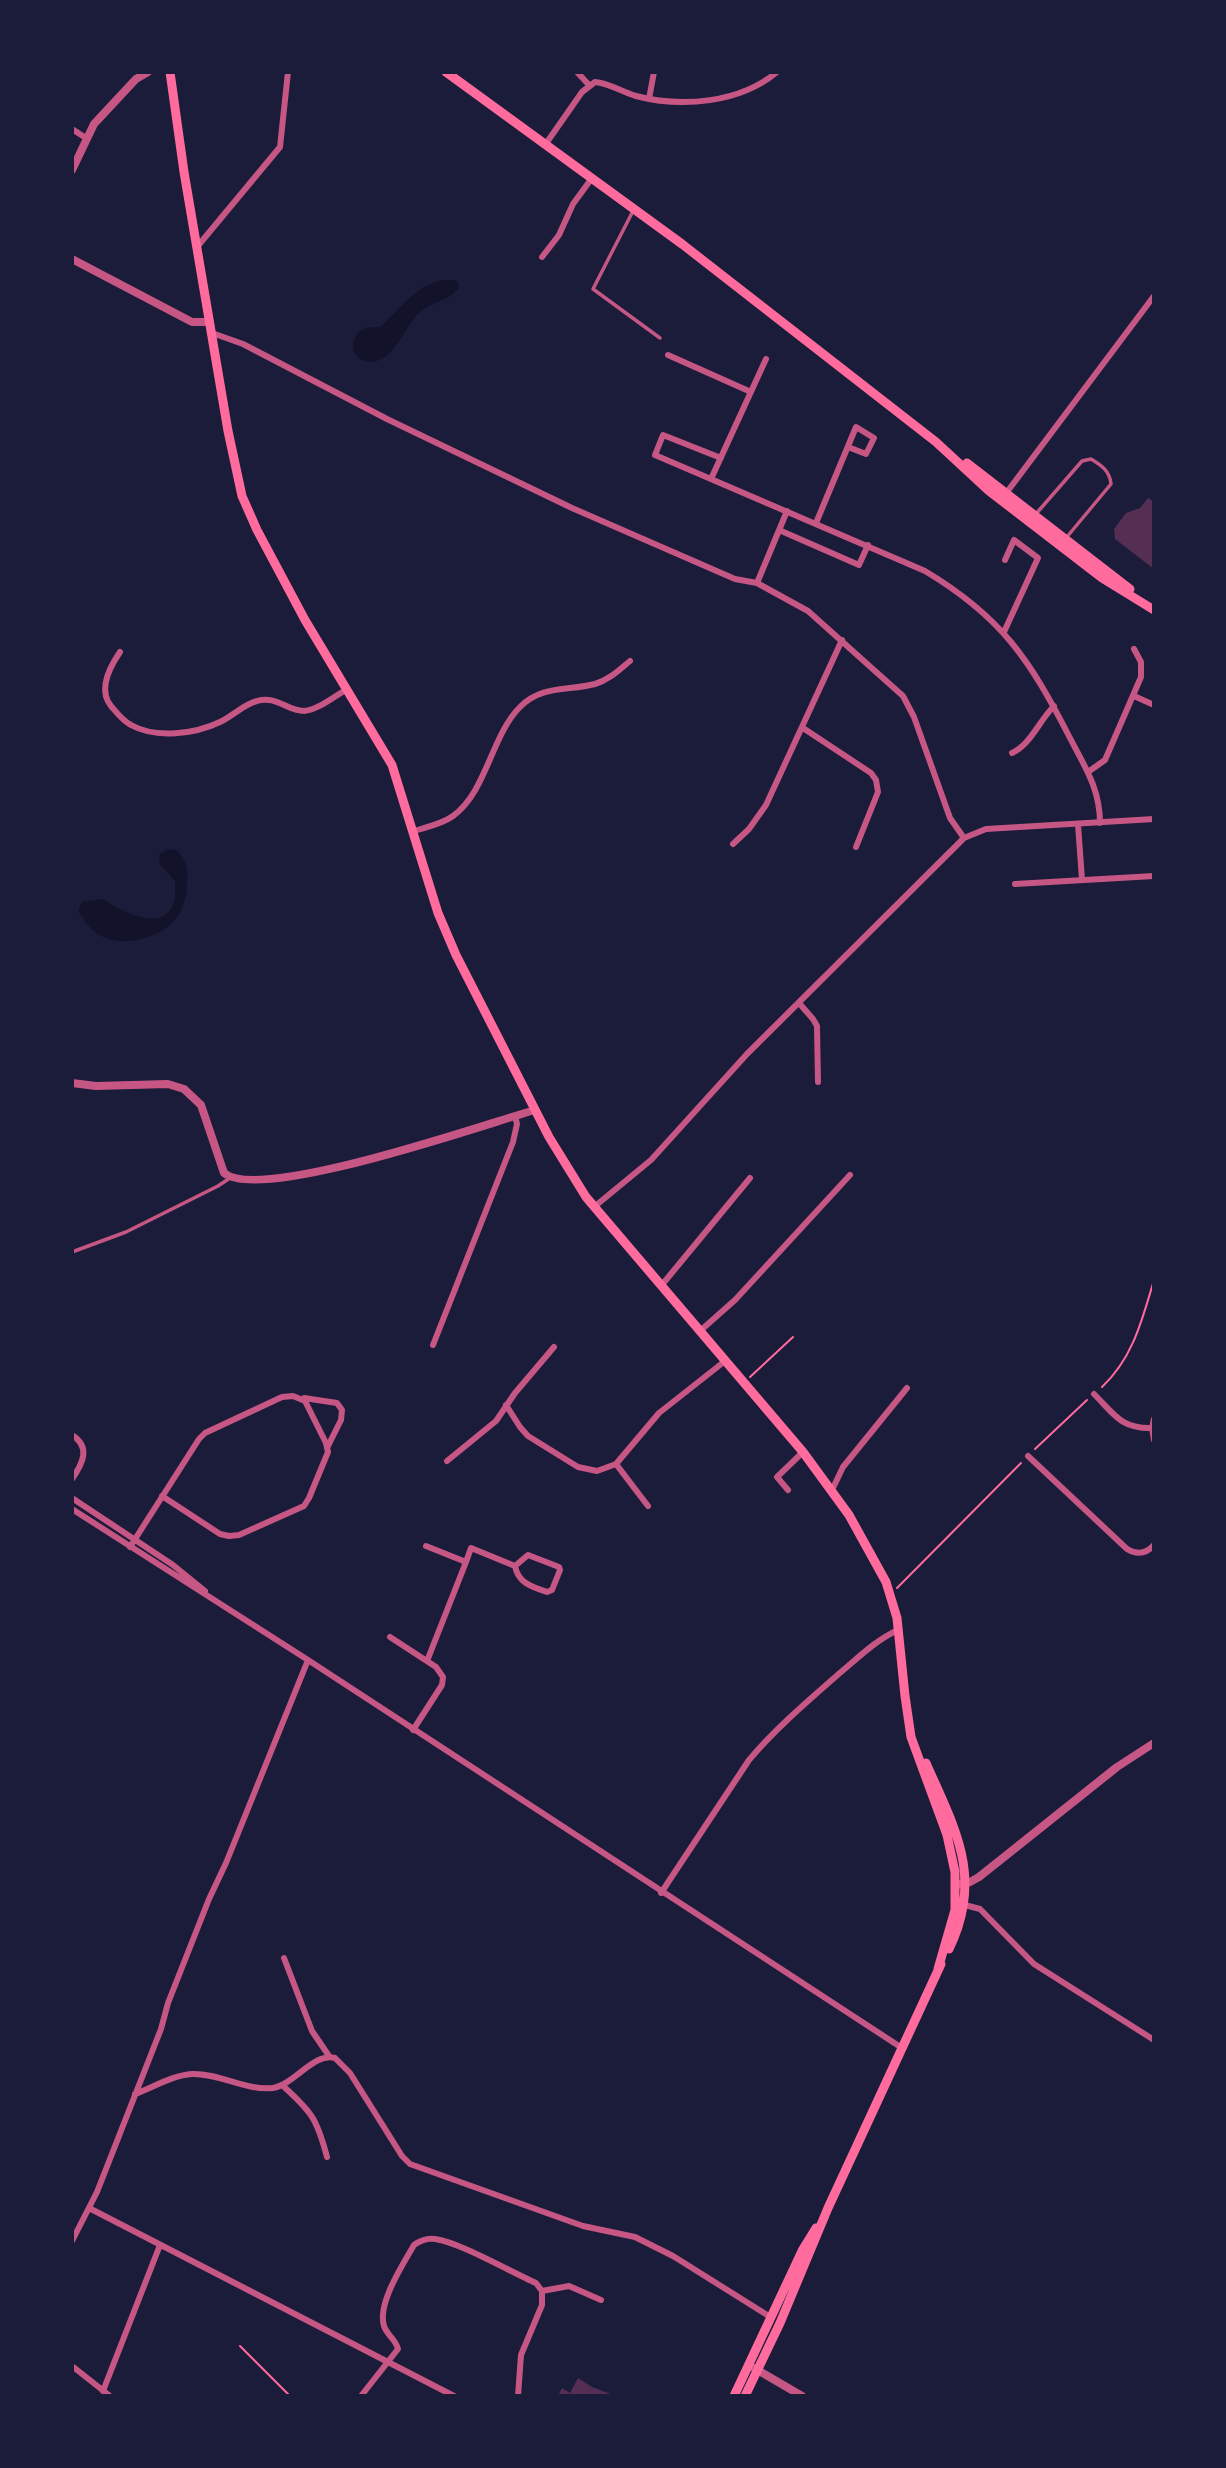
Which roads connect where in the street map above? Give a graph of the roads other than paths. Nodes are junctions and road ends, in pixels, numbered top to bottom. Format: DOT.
graph roads {
  1 [pos="148,72"];
  2 [pos="170,72"];
  3 [pos="288,72"];
  4 [pos="446,72"];
  5 [pos="577,72"];
  6 [pos="654,72"];
  7 [pos="777,72"];
  8 [pos="589,85"];
  9 [pos="649,99"];
  10 [pos="72,129"];
  11 [pos="86,138"];
  12 [pos="545,145"];
  13 [pos="72,170"];
  14 [pos="592,178"];
  15 [pos="634,209"];
  16 [pos="197,247"];
  17 [pos="542,257"];
  18 [pos="72,259"];
  19 [pos="1154,296"];
  20 [pos="210,322"];
  21 [pos="212,332"];
  22 [pos="660,338"];
  23 [pos="668,355"];
  24 [pos="766,359"];
  25 [pos="751,392"];
  26 [pos="848,447"];
  27 [pos="720,458"];
  28 [pos="711,479"];
  29 [pos="1003,497"];
  30 [pos="787,511"];
  31 [pos="1032,518"];
  32 [pos="816,523"];
  33 [pos="779,530"];
  34 [pos="1065,538"];
  35 [pos="868,545"];
  36 [pos="1004,561"];
  37 [pos="757,583"];
  38 [pos="1143,601"];
  39 [pos="1154,610"];
  40 [pos="1004,632"];
  41 [pos="842,640"];
  42 [pos="1134,649"];
  43 [pos="120,652"];
  44 [pos="630,661"];
  45 [pos="347,689"];
  46 [pos="1134,696"];
  47 [pos="1154,705"];
  48 [pos="1054,706"];
  49 [pos="803,728"];
  50 [pos="1012,753"];
  51 [pos="1088,772"];
  52 [pos="1154,819"];
  53 [pos="1100,823"];
  54 [pos="1078,824"];
  55 [pos="414,831"];
  56 [pos="964,838"];
  57 [pos="733,844"];
  58 [pos="856,847"];
  59 [pos="1154,876"];
  60 [pos="1082,880"];
  61 [pos="1015,884"];
  62 [pos="799,1003"];
  63 [pos="818,1082"];
  64 [pos="72,1083"];
  65 [pos="535,1110"];
  66 [pos="515,1116"];
  67 [pos="850,1175"];
  68 [pos="230,1178"];
  69 [pos="750,1178"];
  70 [pos="594,1207"];
  71 [pos="72,1252"];
  72 [pos="661,1286"];
  73 [pos="700,1331"];
  74 [pos="433,1345"];
  75 [pos="554,1347"];
  76 [pos="725,1361"];
  77 [pos="907,1388"];
  78 [pos="1094,1394"];
  79 [pos="298,1397"];
  80 [pos="506,1405"];
  81 [pos="1154,1419"];
  82 [pos="1152,1428"];
  83 [pos="72,1434"];
  84 [pos="1154,1440"];
  85 [pos="327,1448"];
  86 [pos="803,1452"];
  87 [pos="1028,1456"];
  88 [pos="447,1461"];
  89 [pos="617,1464"];
  90 [pos="72,1479"];
  91 [pos="788,1490"];
  92 [pos="832,1490"];
  93 [pos="162,1496"];
  94 [pos="72,1498"];
  95 [pos="648,1506"];
  96 [pos="72,1509"];
  97 [pos="135,1539"];
  98 [pos="1154,1545"];
  99 [pos="426,1546"];
  100 [pos="130,1547"];
  101 [pos="466,1562"];
  102 [pos="515,1566"];
  103 [pos="220,1604"];
  104 [pos="898,1630"];
  105 [pos="390,1637"];
  106 [pos="308,1660"];
  107 [pos="427,1661"];
  108 [pos="413,1730"];
  109 [pos="1154,1743"];
  110 [pos="961,1884"];
  111 [pos="662,1893"];
  112 [pos="960,1904"];
  113 [pos="284,1958"];
  114 [pos="1154,2040"];
  115 [pos="902,2049"];
  116 [pos="329,2056"];
  117 [pos="282,2085"];
  118 [pos="135,2094"];
  119 [pos="327,2157"];
  120 [pos="89,2208"];
  121 [pos="72,2241"];
  122 [pos="160,2245"];
  123 [pos="542,2291"];
  124 [pos="601,2300"];
  125 [pos="776,2320"];
  126 [pos="389,2362"];
  127 [pos="72,2366"];
  128 [pos="754,2368"];
  129 [pos="103,2390"];
  130 [pos="110,2396"];
  131 [pos="361,2396"];
  132 [pos="454,2396"];
  133 [pos="518,2396"];
  134 [pos="734,2396"];
  135 [pos="745,2396"];
  136 [pos="802,2396"];
  1 -- 11 [label="street"];
  2 -- 16 [label="main road"];
  3 -- 16 [label="street"];
  4 -- 12 [label="main road"];
  5 -- 8 [label="street"];
  6 -- 9 [label="street"];
  7 -- 9 [label="street"];
  8 -- 9 [label="street"];
  8 -- 12 [label="street"];
  10 -- 11 [label="street"];
  11 -- 13 [label="street"];
  12 -- 14 [label="main road"];
  14 -- 15 [label="main road"];
  14 -- 17 [label="street"];
  15 -- 22 [label="lane"];
  15 -- 29 [label="main road"];
  16 -- 20 [label="main road"];
  18 -- 20 [label="street"];
  19 -- 29 [label="street"];
  20 -- 21 [label="main road"];
  21 -- 37 [label="street"];
  21 -- 45 [label="main road"];
  23 -- 25 [label="street"];
  24 -- 25 [label="street"];
  25 -- 27 [label="street"];
  26 -- 26 [label="street"];
  26 -- 32 [label="street"];
  27 -- 28 [label="street"];
  27 -- 28 [label="street"];
  28 -- 30 [label="street"];
  29 -- 31 [label="main road"];
  30 -- 32 [label="street"];
  30 -- 33 [label="street"];
  31 -- 34 [label="main road"];
  31 -- 34 [label="lane"];
  31 -- 38 [label="main road"];
  32 -- 35 [label="street"];
  33 -- 35 [label="street"];
  33 -- 37 [label="street"];
  34 -- 38 [label="main road"];
  35 -- 40 [label="street"];
  36 -- 40 [label="street"];
  37 -- 41 [label="street"];
  38 -- 39 [label="main road"];
  40 -- 48 [label="street"];
  41 -- 49 [label="street"];
  41 -- 56 [label="street"];
  42 -- 46 [label="street"];
  43 -- 45 [label="street"];
  44 -- 55 [label="street"];
  45 -- 55 [label="main road"];
  46 -- 47 [label="street"];
  46 -- 51 [label="street"];
  48 -- 50 [label="street"];
  48 -- 51 [label="street"];
  49 -- 57 [label="street"];
  49 -- 58 [label="street"];
  51 -- 53 [label="street"];
  52 -- 53 [label="street"];
  53 -- 54 [label="street"];
  54 -- 56 [label="street"];
  54 -- 60 [label="street"];
  55 -- 65 [label="main road"];
  56 -- 62 [label="street"];
  59 -- 60 [label="street"];
  60 -- 61 [label="street"];
  62 -- 63 [label="street"];
  62 -- 70 [label="street"];
  64 -- 68 [label="street"];
  65 -- 66 [label="street"];
  65 -- 70 [label="main road"];
  66 -- 68 [label="street"];
  66 -- 74 [label="street"];
  67 -- 73 [label="street"];
  68 -- 71 [label="lane"];
  69 -- 72 [label="street"];
  70 -- 72 [label="main road"];
  72 -- 73 [label="main road"];
  73 -- 76 [label="main road"];
  75 -- 80 [label="street"];
  76 -- 86 [label="main road"];
  76 -- 89 [label="street"];
  77 -- 92 [label="street"];
  78 -- 82 [label="street"];
  79 -- 85 [label="street"];
  79 -- 85 [label="street"];
  79 -- 93 [label="street"];
  80 -- 88 [label="street"];
  80 -- 89 [label="street"];
  81 -- 82 [label="street"];
  82 -- 84 [label="street"];
  83 -- 90 [label="street"];
  85 -- 93 [label="street"];
  86 -- 91 [label="street"];
  86 -- 92 [label="main road"];
  87 -- 98 [label="street"];
  89 -- 95 [label="street"];
  92 -- 104 [label="main road"];
  93 -- 97 [label="street"];
  94 -- 97 [label="street"];
  96 -- 100 [label="street"];
  97 -- 100 [label="street"];
  97 -- 103 [label="street"];
  99 -- 101 [label="street"];
  100 -- 103 [label="street"];
  101 -- 102 [label="street"];
  101 -- 107 [label="street"];
  102 -- 102 [label="street"];
  103 -- 106 [label="street"];
  104 -- 110 [label="main road"];
  104 -- 111 [label="street"];
  105 -- 107 [label="street"];
  106 -- 108 [label="street"];
  106 -- 118 [label="street"];
  107 -- 108 [label="street"];
  108 -- 111 [label="street"];
  109 -- 110 [label="street"];
  110 -- 112 [label="main road"];
  111 -- 115 [label="street"];
  112 -- 114 [label="street"];
  112 -- 115 [label="main road"];
  113 -- 116 [label="street"];
  115 -- 125 [label="main road"];
  116 -- 117 [label="street"];
  116 -- 125 [label="street"];
  117 -- 118 [label="street"];
  117 -- 119 [label="street"];
  118 -- 120 [label="street"];
  120 -- 121 [label="street"];
  120 -- 122 [label="street"];
  122 -- 126 [label="street"];
  122 -- 129 [label="street"];
  123 -- 124 [label="street"];
  123 -- 126 [label="street"];
  123 -- 133 [label="street"];
  125 -- 128 [label="main road"];
  126 -- 131 [label="street"];
  126 -- 132 [label="street"];
  127 -- 129 [label="street"];
  128 -- 134 [label="main road"];
  128 -- 135 [label="main road"];
  128 -- 136 [label="street"];
  129 -- 130 [label="street"];
}
